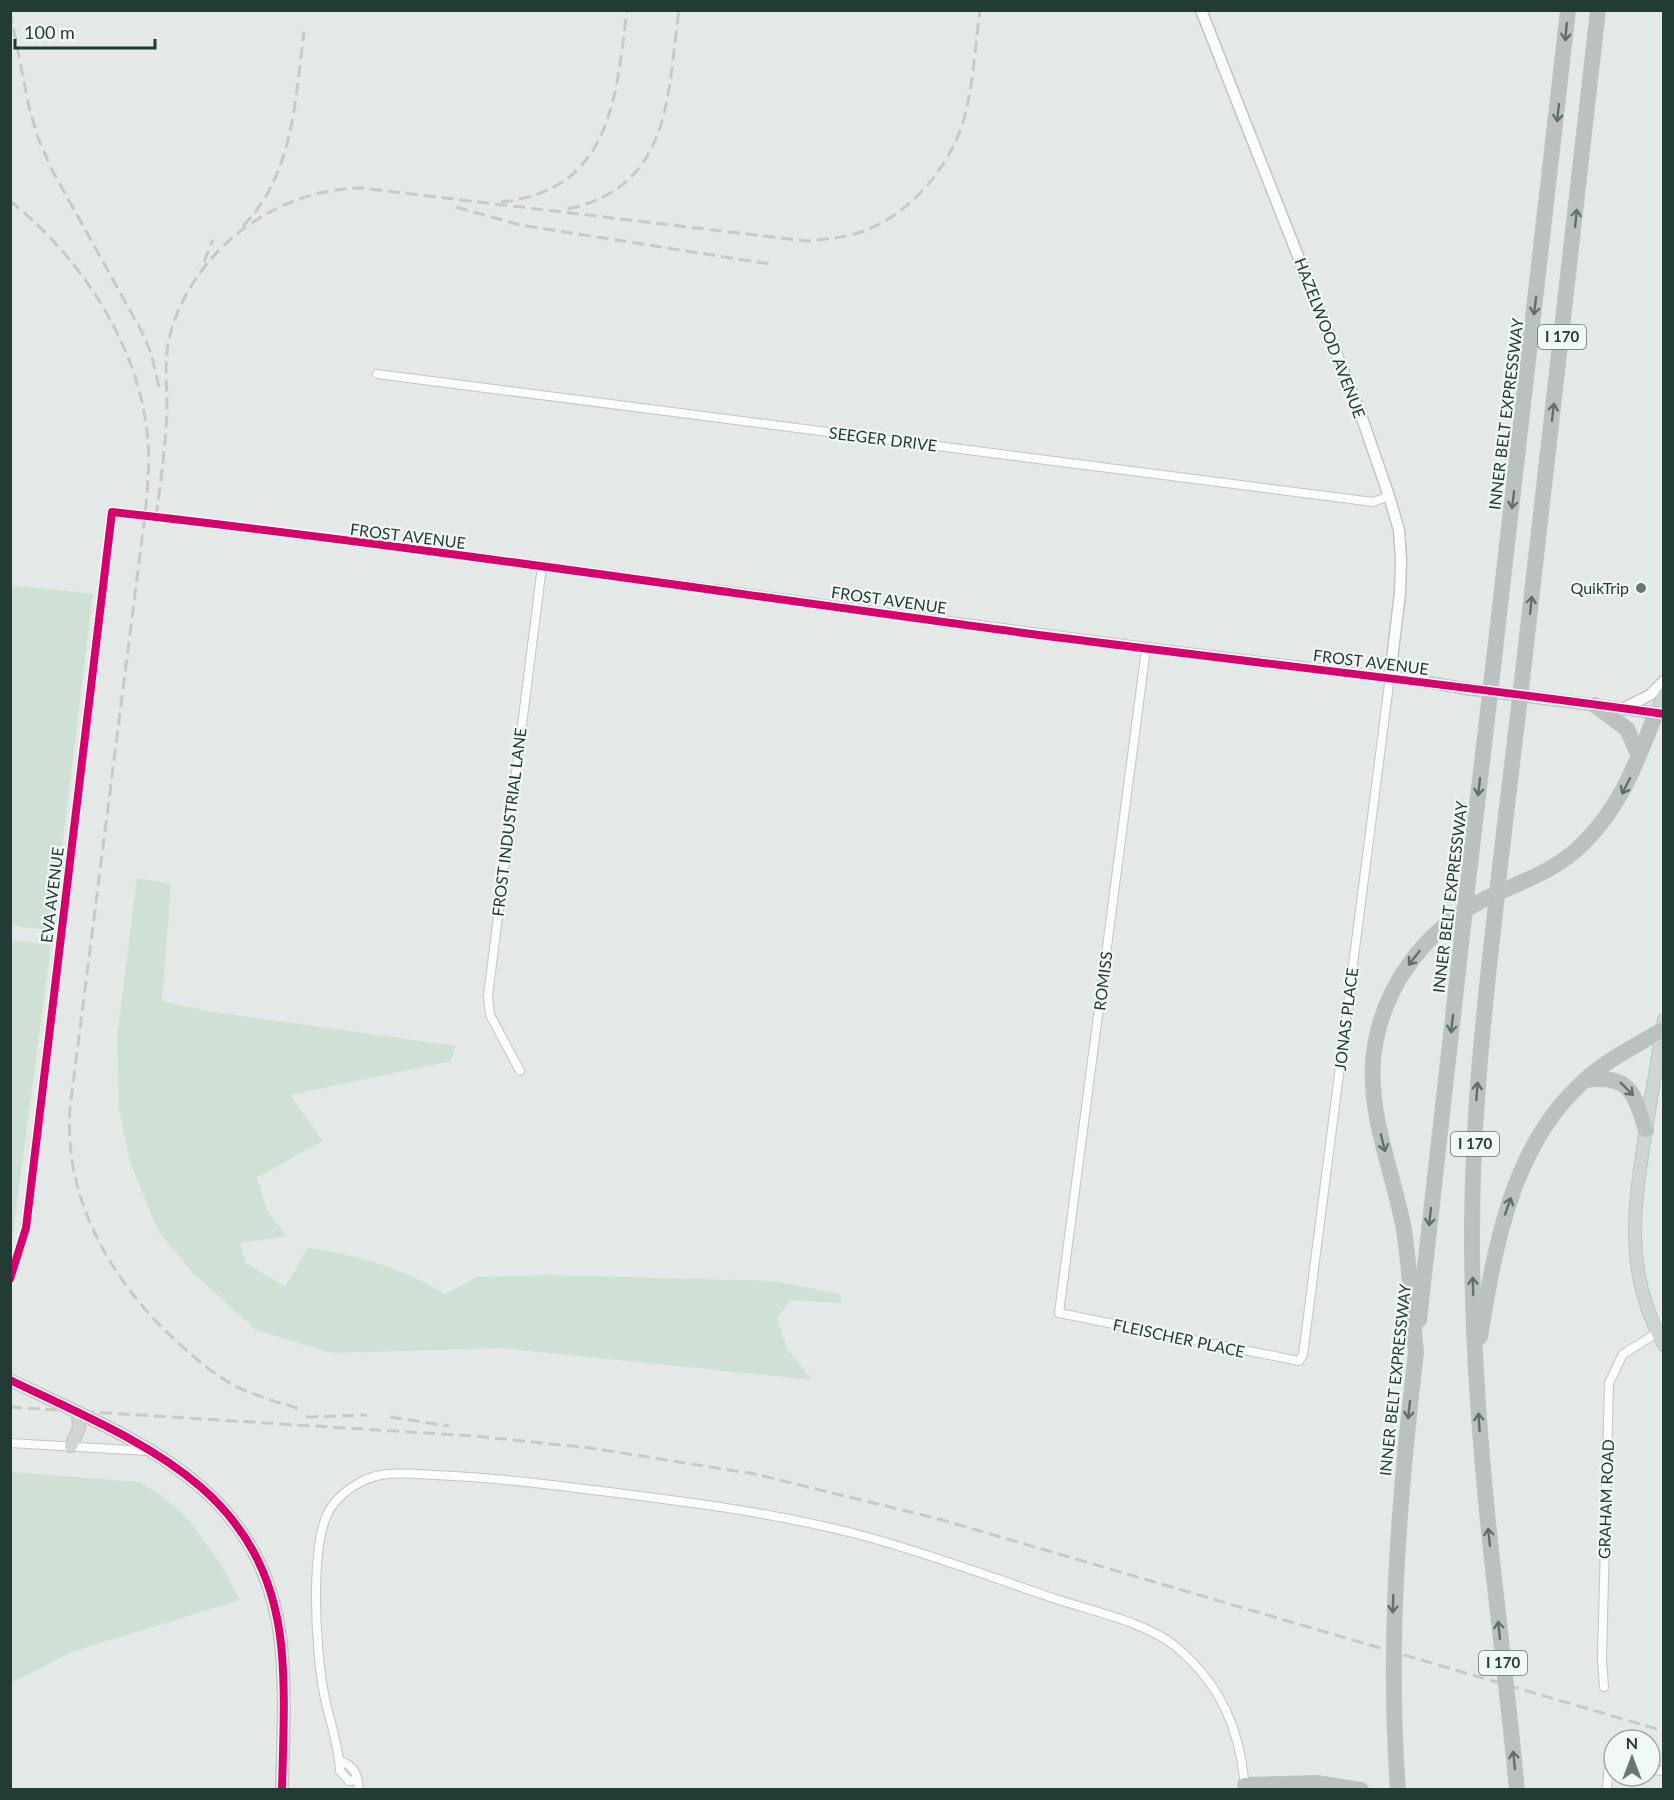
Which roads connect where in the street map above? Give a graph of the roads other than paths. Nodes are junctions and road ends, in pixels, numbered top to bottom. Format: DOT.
graph roads {
  1 [pos="1201,10"];
  2 [pos="1568,10"];
  3 [pos="1598,10"];
  4 [pos="376,374"];
  5 [pos="1389,496"];
  6 [pos="112,512"];
  7 [pos="542,567"];
  8 [pos="1146,649"];
  9 [pos="1390,676"];
  10 [pos="1664,681"];
  11 [pos="1664,694"];
  12 [pos="1595,705"];
  13 [pos="1620,708"];
  14 [pos="1660,713"];
  15 [pos="1639,756"];
  16 [pos="1663,1025"];
  17 [pos="520,1071"];
  18 [pos="1584,1081"];
  19 [pos="1646,1130"];
  20 [pos="10,1279"];
  21 [pos="1059,1313"];
  22 [pos="1657,1333"];
  23 [pos="1664,1345"];
  24 [pos="1416,1352"];
  25 [pos="1299,1361"];
  26 [pos="1475,1366"];
  27 [pos="10,1380"];
  28 [pos="78,1414"];
  29 [pos="10,1443"];
  30 [pos="71,1446"];
  31 [pos="149,1451"];
  32 [pos="1604,1687"];
  33 [pos="1245,1787"];
  34 [pos="282,1790"];
  35 [pos="359,1790"];
  36 [pos="1264,1790"];
  37 [pos="1361,1790"];
  38 [pos="1398,1790"];
  39 [pos="1517,1790"];
  1 -- 5 [label="street, HAZELWOOD AVENUE"];
  2 -- 24 [label="highway, INNER BELT EXPRESSWAY / I 170, one-way, bridge"];
  26 -- 3 [label="highway, I 170, one-way, bridge"];
  4 -- 5 [label="street, SEEGER DRIVE"];
  5 -- 9 [label="street, HAZELWOOD AVENUE"];
  6 -- 7 [label="street, FROST AVENUE"];
  6 -- 20 [label="street, EVA AVENUE"];
  7 -- 8 [label="street, FROST AVENUE"];
  7 -- 17 [label="street, FROST INDUSTRIAL LANE"];
  8 -- 9 [label="street, FROST AVENUE"];
  8 -- 21 [label="street, ROMISS"];
  9 -- 12 [label="street, FROST AVENUE"];
  9 -- 25 [label="street, JONAS PLACE"];
  10 -- 13 [label="street"];
  11 -- 14 [label="main road"];
  12 -- 13 [label="street, FROST AVENUE"];
  12 -- 15 [label="highway"];
  13 -- 14 [label="street, FROST AVENUE"];
  14 -- 15 [label="highway"];
  15 -- 24 [label="highway, one-way"];
  16 -- 18 [label="highway"];
  16 -- 19 [label="main road"];
  18 -- 19 [label="highway, one-way"];
  26 -- 18 [label="highway, one-way"];
  19 -- 22 [label="main road"];
  21 -- 25 [label="street, FLEISCHER PLACE"];
  22 -- 23 [label="main road"];
  22 -- 32 [label="street, GRAHAM ROAD"];
  24 -- 38 [label="highway, INNER BELT EXPRESSWAY / I 170, one-way, bridge"];
  39 -- 26 [label="highway, I 170, one-way, bridge"];
  27 -- 28 [label="main road"];
  28 -- 30 [label="main road"];
  28 -- 31 [label="main road"];
  29 -- 30 [label="street"];
  30 -- 31 [label="street"];
  31 -- 34 [label="main road"];
  33 -- 35 [label="street"];
  33 -- 36 [label="highway"];
  33 -- 37 [label="highway"];
}
